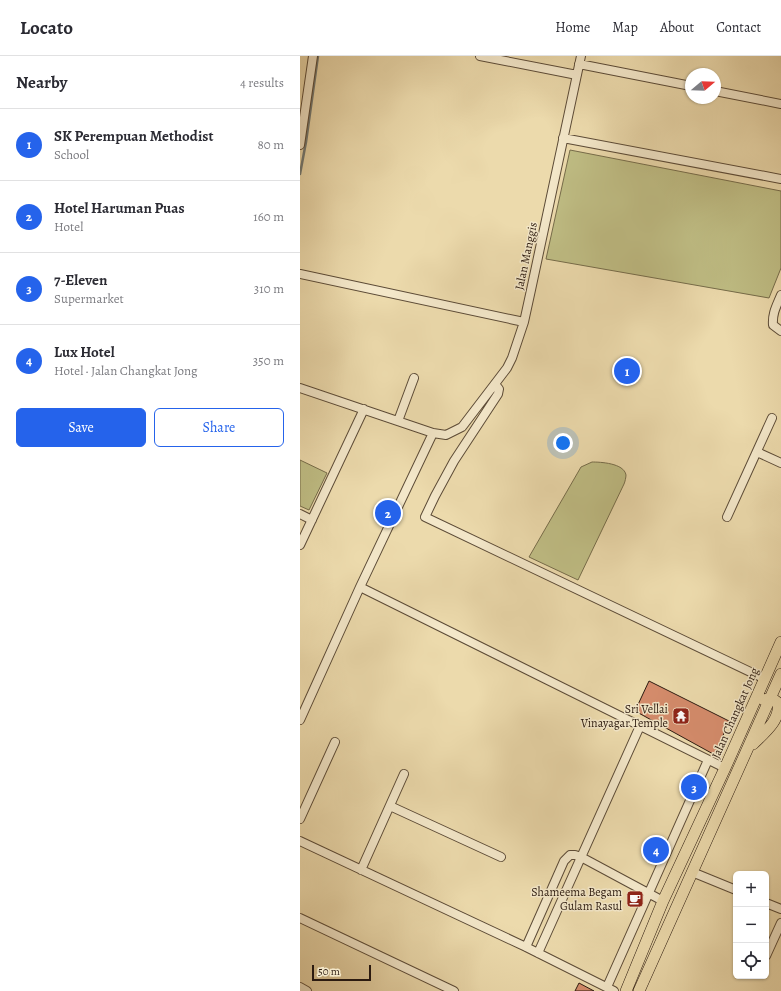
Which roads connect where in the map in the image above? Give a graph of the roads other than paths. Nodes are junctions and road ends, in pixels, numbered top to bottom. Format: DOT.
graph roads {
  1 [pos="313,56"];
  2 [pos="480,56"];
  3 [pos="580,60"];
  4 [pos="577,75"];
  5 [pos="685,85"];
  6 [pos="721,92"];
  7 [pos="781,104"];
  8 [pos="563,138"];
  9 [pos="300,145"];
  10 [pos="781,179"];
  11 [pos="300,274"];
  12 [pos="781,295"];
  13 [pos="524,322"];
  14 [pos="781,331"];
  15 [pos="414,378"];
  16 [pos="495,384"];
  17 [pos="300,388"];
  18 [pos="364,409"];
  19 [pos="772,418"];
  20 [pos="398,421"];
  21 [pos="433,434"];
  22 [pos="757,452"];
  23 [pos="781,463"];
  24 [pos="300,514"];
  25 [pos="727,517"];
  26 [pos="312,520"];
  27 [pos="300,545"];
  28 [pos="360,588"];
  29 [pos="781,642"];
  30 [pos="781,674"];
  31 [pos="765,679"];
  32 [pos="770,699"];
  33 [pos="300,720"];
  34 [pos="747,720"];
  35 [pos="640,726"];
  36 [pos="335,742"];
  37 [pos="708,760"];
  38 [pos="725,768"];
  39 [pos="404,774"];
  40 [pos="390,806"];
  41 [pos="300,819"];
  42 [pos="300,841"];
  43 [pos="704,846"];
  44 [pos="502,857"];
  45 [pos="581,857"];
  46 [pos="678,867"];
  47 [pos="361,870"];
  48 [pos="692,872"];
  49 [pos="733,889"];
  50 [pos="649,894"];
  51 [pos="663,901"];
  52 [pos="769,904"];
  53 [pos="781,909"];
  54 [pos="300,918"];
  55 [pos="781,923"];
  56 [pos="526,947"];
  57 [pos="769,949"];
  58 [pos="538,953"];
  59 [pos="300,987"];
  60 [pos="610,989"];
  61 [pos="308,991"];
  62 [pos="454,991"];
  63 [pos="626,991"];
  64 [pos="639,991"];
  1 -- 9 [label="street"];
  2 -- 4 [label="street"];
  3 -- 4 [label="street, Jalan Manggis"];
  3 -- 5 [label="street"];
  4 -- 8 [label="street, Jalan Manggis"];
  6 -- 7 [label="street"];
  8 -- 10 [label="street"];
  8 -- 13 [label="street, Jalan Manggis"];
  11 -- 13 [label="street"];
  12 -- 14 [label="street"];
  13 -- 16 [label="street, Jalan Manggis"];
  15 -- 20 [label="street"];
  16 -- 21 [label="street, Jalan Manggis"];
  16 -- 31 [label="street"];
  17 -- 18 [label="street"];
  18 -- 20 [label="street"];
  18 -- 26 [label="street"];
  19 -- 22 [label="street"];
  20 -- 21 [label="street"];
  21 -- 28 [label="street"];
  22 -- 23 [label="street"];
  22 -- 25 [label="street"];
  24 -- 26 [label="street"];
  26 -- 27 [label="street"];
  28 -- 33 [label="street"];
  28 -- 35 [label="street"];
  29 -- 31 [label="highway, Jalan Changkat Jong"];
  30 -- 32 [label="highway"];
  31 -- 34 [label="highway, Jalan Changkat Jong"];
  32 -- 34 [label="highway"];
  32 -- 43 [label="highway"];
  34 -- 38 [label="highway, Jalan Changkat Jong"];
  35 -- 37 [label="street"];
  35 -- 45 [label="street"];
  36 -- 41 [label="street"];
  37 -- 38 [label="street"];
  37 -- 50 [label="street"];
  38 -- 46 [label="highway, Jalan Changkat Jong"];
  39 -- 40 [label="street"];
  40 -- 44 [label="street"];
  40 -- 47 [label="street"];
  42 -- 47 [label="street"];
  43 -- 46 [label="highway"];
  43 -- 48 [label="highway"];
  45 -- 50 [label="street"];
  45 -- 56 [label="street"];
  45 -- 58 [label="street"];
  46 -- 51 [label="highway, Jalan Changkat Jong"];
  47 -- 56 [label="street"];
  48 -- 49 [label="street"];
  48 -- 64 [label="highway"];
  50 -- 51 [label="street"];
  50 -- 60 [label="street"];
  51 -- 63 [label="highway, Jalan Changkat Jong"];
  52 -- 53 [label="street"];
  54 -- 62 [label="street"];
  55 -- 57 [label="street"];
  56 -- 58 [label="street"];
  58 -- 60 [label="street"];
  59 -- 61 [label="street"];
}
